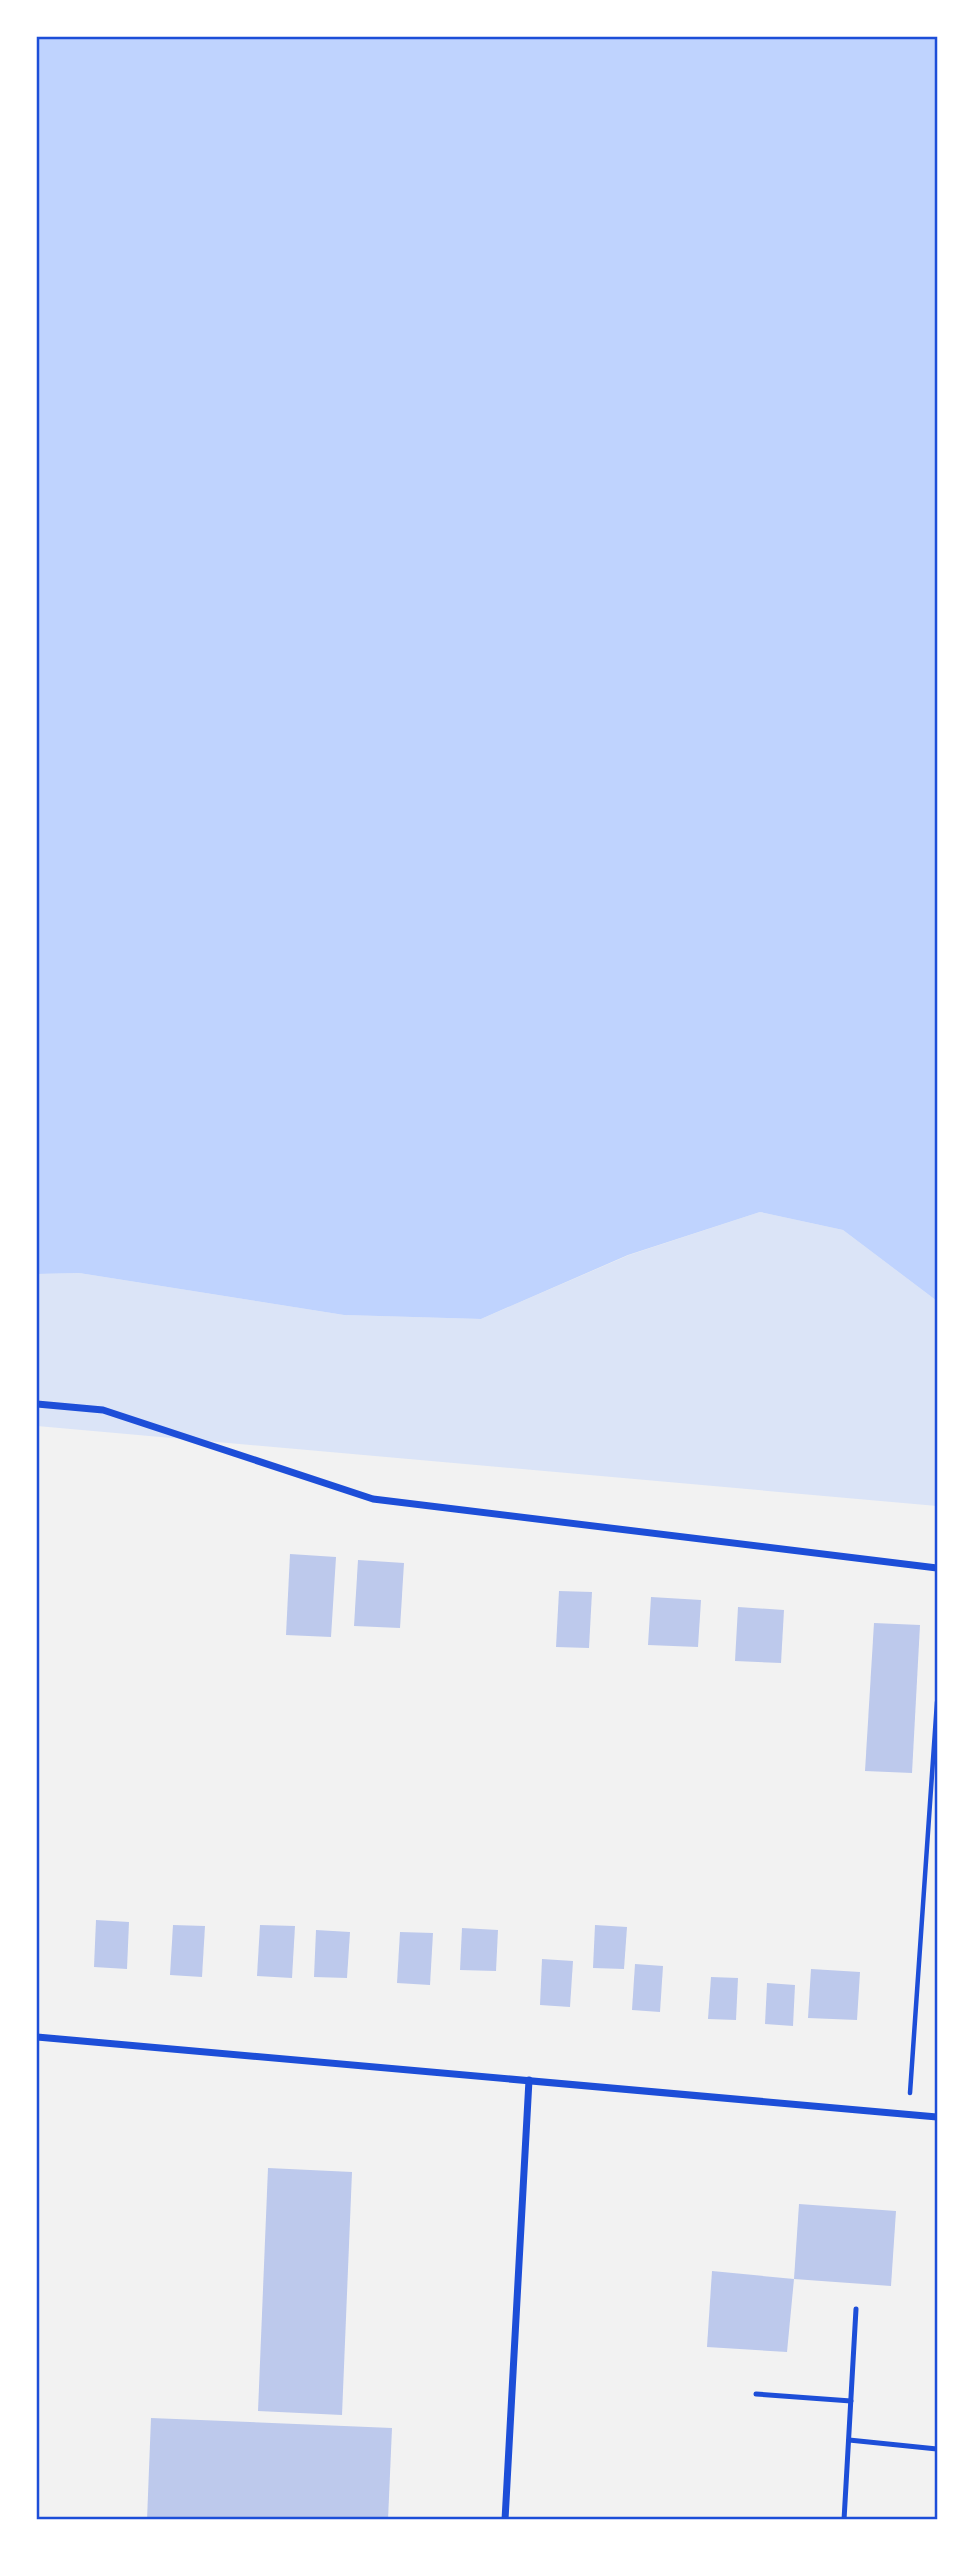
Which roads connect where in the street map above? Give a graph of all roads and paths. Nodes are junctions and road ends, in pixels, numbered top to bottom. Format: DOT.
graph roads {
  1 [pos="37,1404"];
  2 [pos="937,1568"];
  3 [pos="937,1702"];
  4 [pos="37,2037"];
  5 [pos="529,2080"];
  6 [pos="909,2114"];
  7 [pos="937,2117"];
  8 [pos="856,2309"];
  9 [pos="756,2394"];
  10 [pos="851,2400"];
  11 [pos="849,2440"];
  12 [pos="937,2449"];
  13 [pos="505,2520"];
  14 [pos="844,2520"];
  1 -- 2 [label="street"];
  3 -- 6 [label="path"];
  4 -- 5 [label="street"];
  5 -- 6 [label="street"];
  5 -- 13 [label="street"];
  6 -- 7 [label="street"];
  8 -- 10 [label="lane"];
  9 -- 10 [label="lane"];
  10 -- 11 [label="lane"];
  11 -- 12 [label="lane"];
  11 -- 14 [label="lane"];
}
